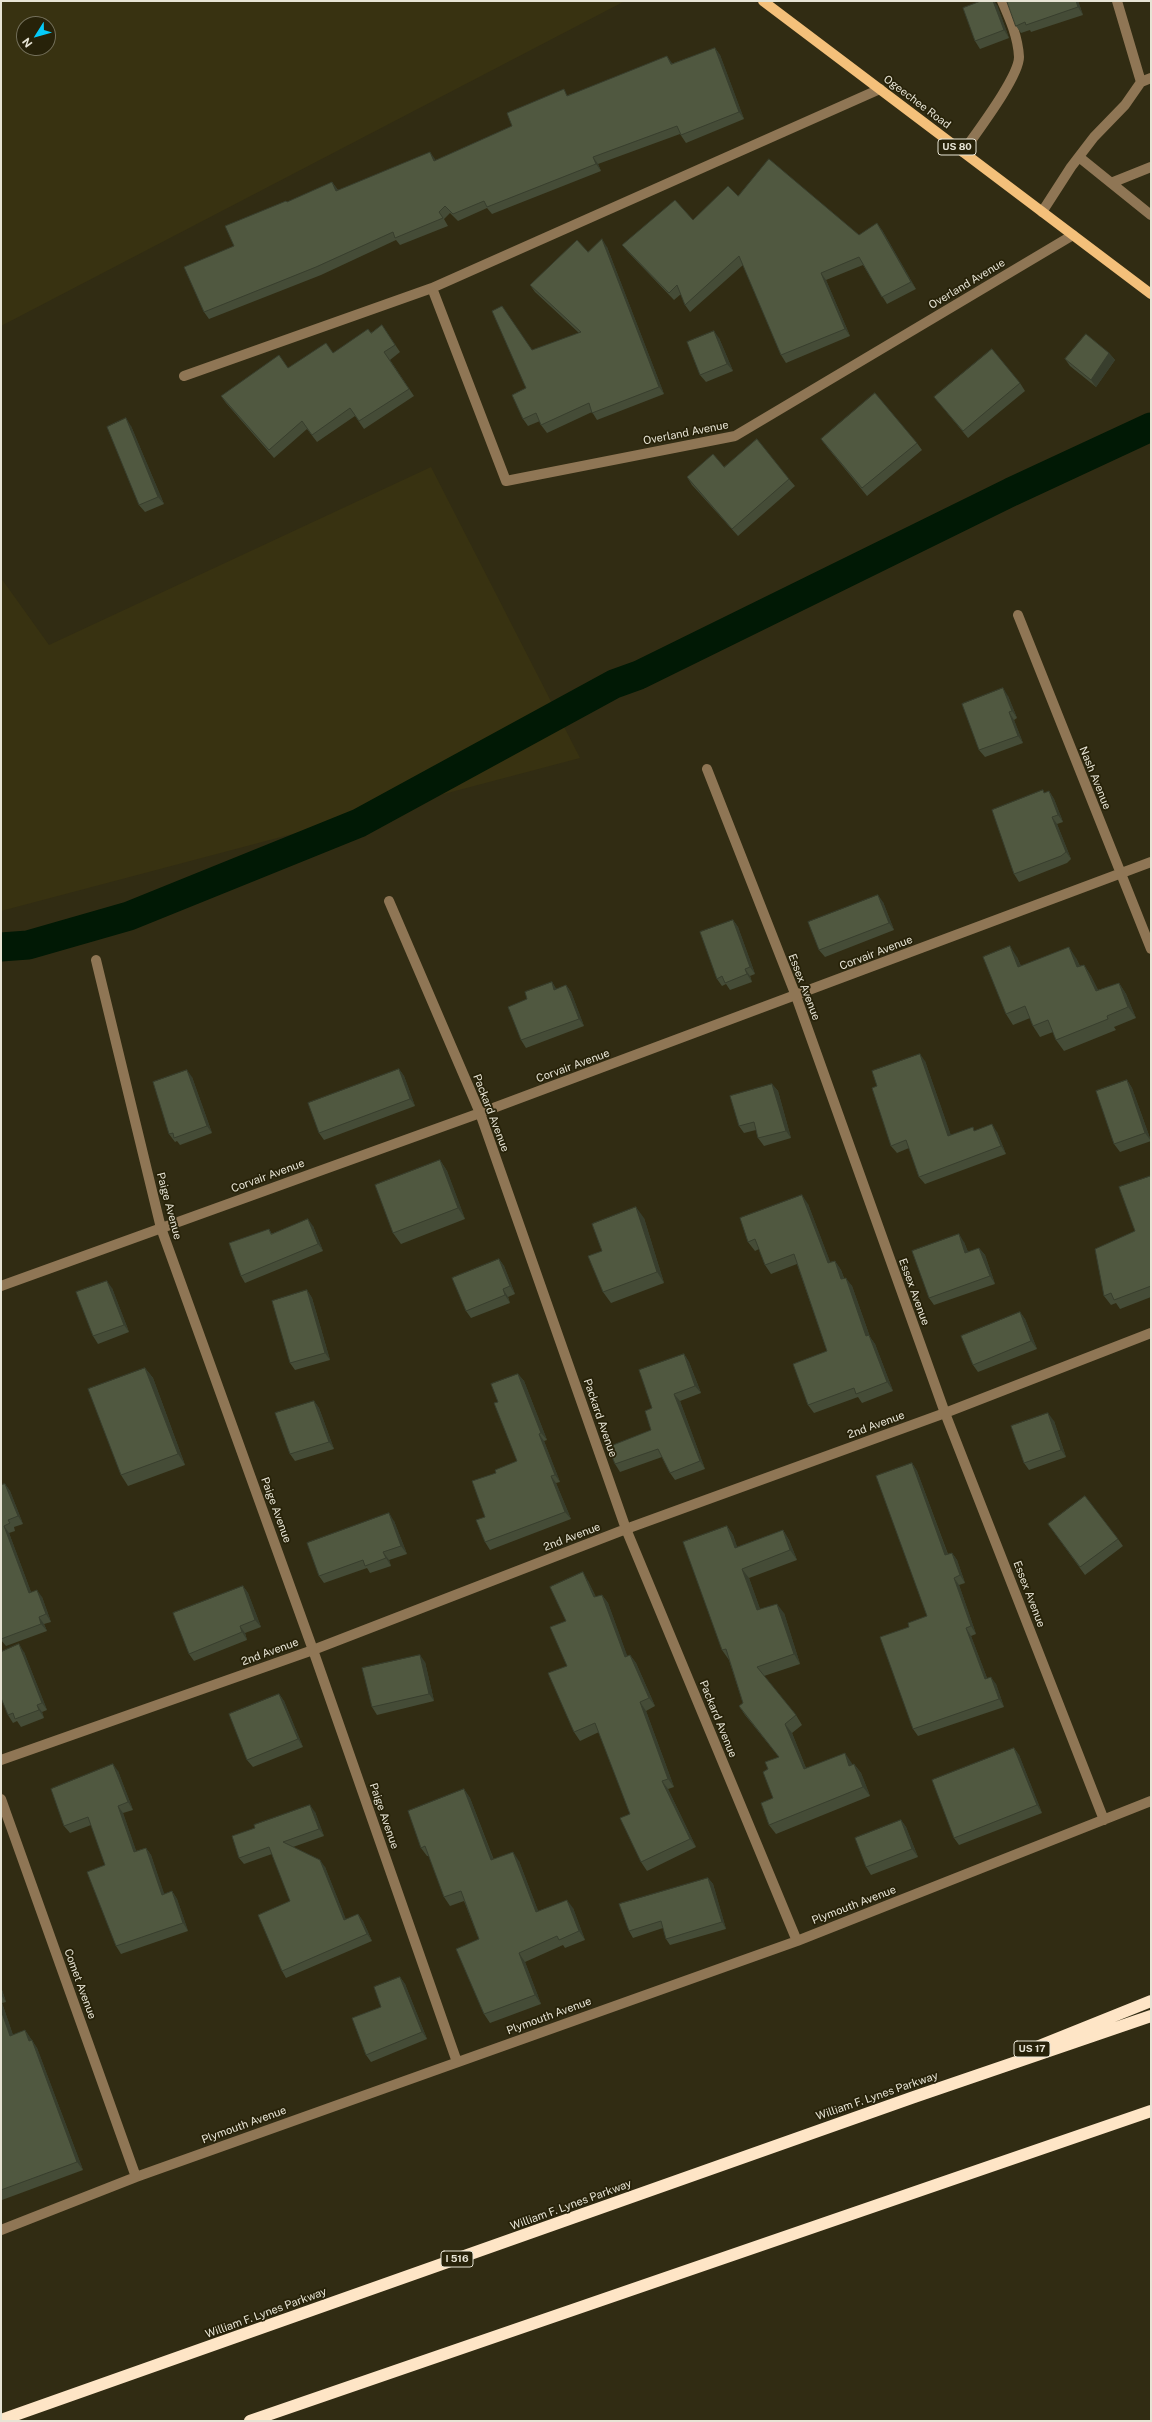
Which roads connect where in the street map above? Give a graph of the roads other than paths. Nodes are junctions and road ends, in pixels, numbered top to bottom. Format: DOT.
graph roads {
  1 [pos="763,1"];
  2 [pos="1002,1"];
  3 [pos="1120,2"];
  4 [pos="1151,78"];
  5 [pos="1141,82"];
  6 [pos="880,89"];
  7 [pos="963,152"];
  8 [pos="1079,157"];
  9 [pos="1151,167"];
  10 [pos="1111,183"];
  11 [pos="1042,212"];
  12 [pos="1151,215"];
  13 [pos="1073,235"];
  14 [pos="432,288"];
  15 [pos="1151,294"];
  16 [pos="184,376"];
  17 [pos="1018,615"];
  18 [pos="707,769"];
  19 [pos="1151,862"];
  20 [pos="1120,874"];
  21 [pos="389,901"];
  22 [pos="1151,949"];
  23 [pos="96,960"];
  24 [pos="796,996"];
  25 [pos="480,1113"];
  26 [pos="161,1228"];
  27 [pos="1,1286"];
  28 [pos="1151,1333"];
  29 [pos="945,1413"];
  30 [pos="626,1529"];
  31 [pos="313,1650"];
  32 [pos="1,1760"];
  33 [pos="1,1799"];
  34 [pos="1151,1800"];
  35 [pos="1104,1820"];
  36 [pos="797,1940"];
  37 [pos="1151,2001"];
  38 [pos="1151,2016"];
  39 [pos="457,2062"];
  40 [pos="914,2097"];
  41 [pos="1151,2111"];
  42 [pos="136,2177"];
  43 [pos="1,2230"];
  44 [pos="1,2420"];
  45 [pos="250,2421"];
  1 -- 6 [label="main road, Ogeechee Road / US 80"];
  2 -- 7 [label="street"];
  3 -- 5 [label="street"];
  4 -- 5 [label="street"];
  5 -- 8 [label="street"];
  6 -- 7 [label="main road, Ogeechee Road / US 80"];
  6 -- 14 [label="street"];
  7 -- 11 [label="main road, Ogeechee Road / US 80"];
  8 -- 10 [label="street"];
  8 -- 11 [label="street"];
  9 -- 10 [label="street"];
  10 -- 12 [label="street"];
  11 -- 13 [label="main road, Ogeechee Road / US 80"];
  13 -- 14 [label="street, Overland Avenue"];
  13 -- 15 [label="main road, Ogeechee Road / US 80"];
  14 -- 16 [label="street"];
  17 -- 20 [label="street, Nash Avenue"];
  18 -- 24 [label="street, Essex Avenue"];
  19 -- 20 [label="street, Corvair Avenue"];
  20 -- 22 [label="street, Nash Avenue"];
  20 -- 24 [label="street, Corvair Avenue"];
  21 -- 25 [label="street, Packard Avenue"];
  23 -- 26 [label="street, Paige Avenue"];
  24 -- 25 [label="street, Corvair Avenue"];
  24 -- 29 [label="street, Essex Avenue"];
  25 -- 26 [label="street, Corvair Avenue"];
  25 -- 30 [label="street, Packard Avenue"];
  26 -- 27 [label="street, Corvair Avenue"];
  26 -- 31 [label="street, Paige Avenue"];
  28 -- 29 [label="street, 2nd Avenue"];
  29 -- 30 [label="street, 2nd Avenue"];
  29 -- 35 [label="street, Essex Avenue"];
  30 -- 31 [label="street, 2nd Avenue"];
  30 -- 36 [label="street, Packard Avenue"];
  31 -- 32 [label="street, 2nd Avenue"];
  31 -- 39 [label="street, Paige Avenue"];
  33 -- 42 [label="street, Comet Avenue"];
  34 -- 35 [label="street, Plymouth Avenue"];
  35 -- 36 [label="street, Plymouth Avenue"];
  36 -- 39 [label="street, Plymouth Avenue"];
  37 -- 40 [label="highway, US 17"];
  38 -- 40 [label="highway, William F. Lynes Parkway / I 516"];
  39 -- 42 [label="street, Plymouth Avenue"];
  40 -- 44 [label="highway, William F. Lynes Parkway / I 516"];
  41 -- 45 [label="highway"];
  42 -- 43 [label="street, Plymouth Avenue"];
}
